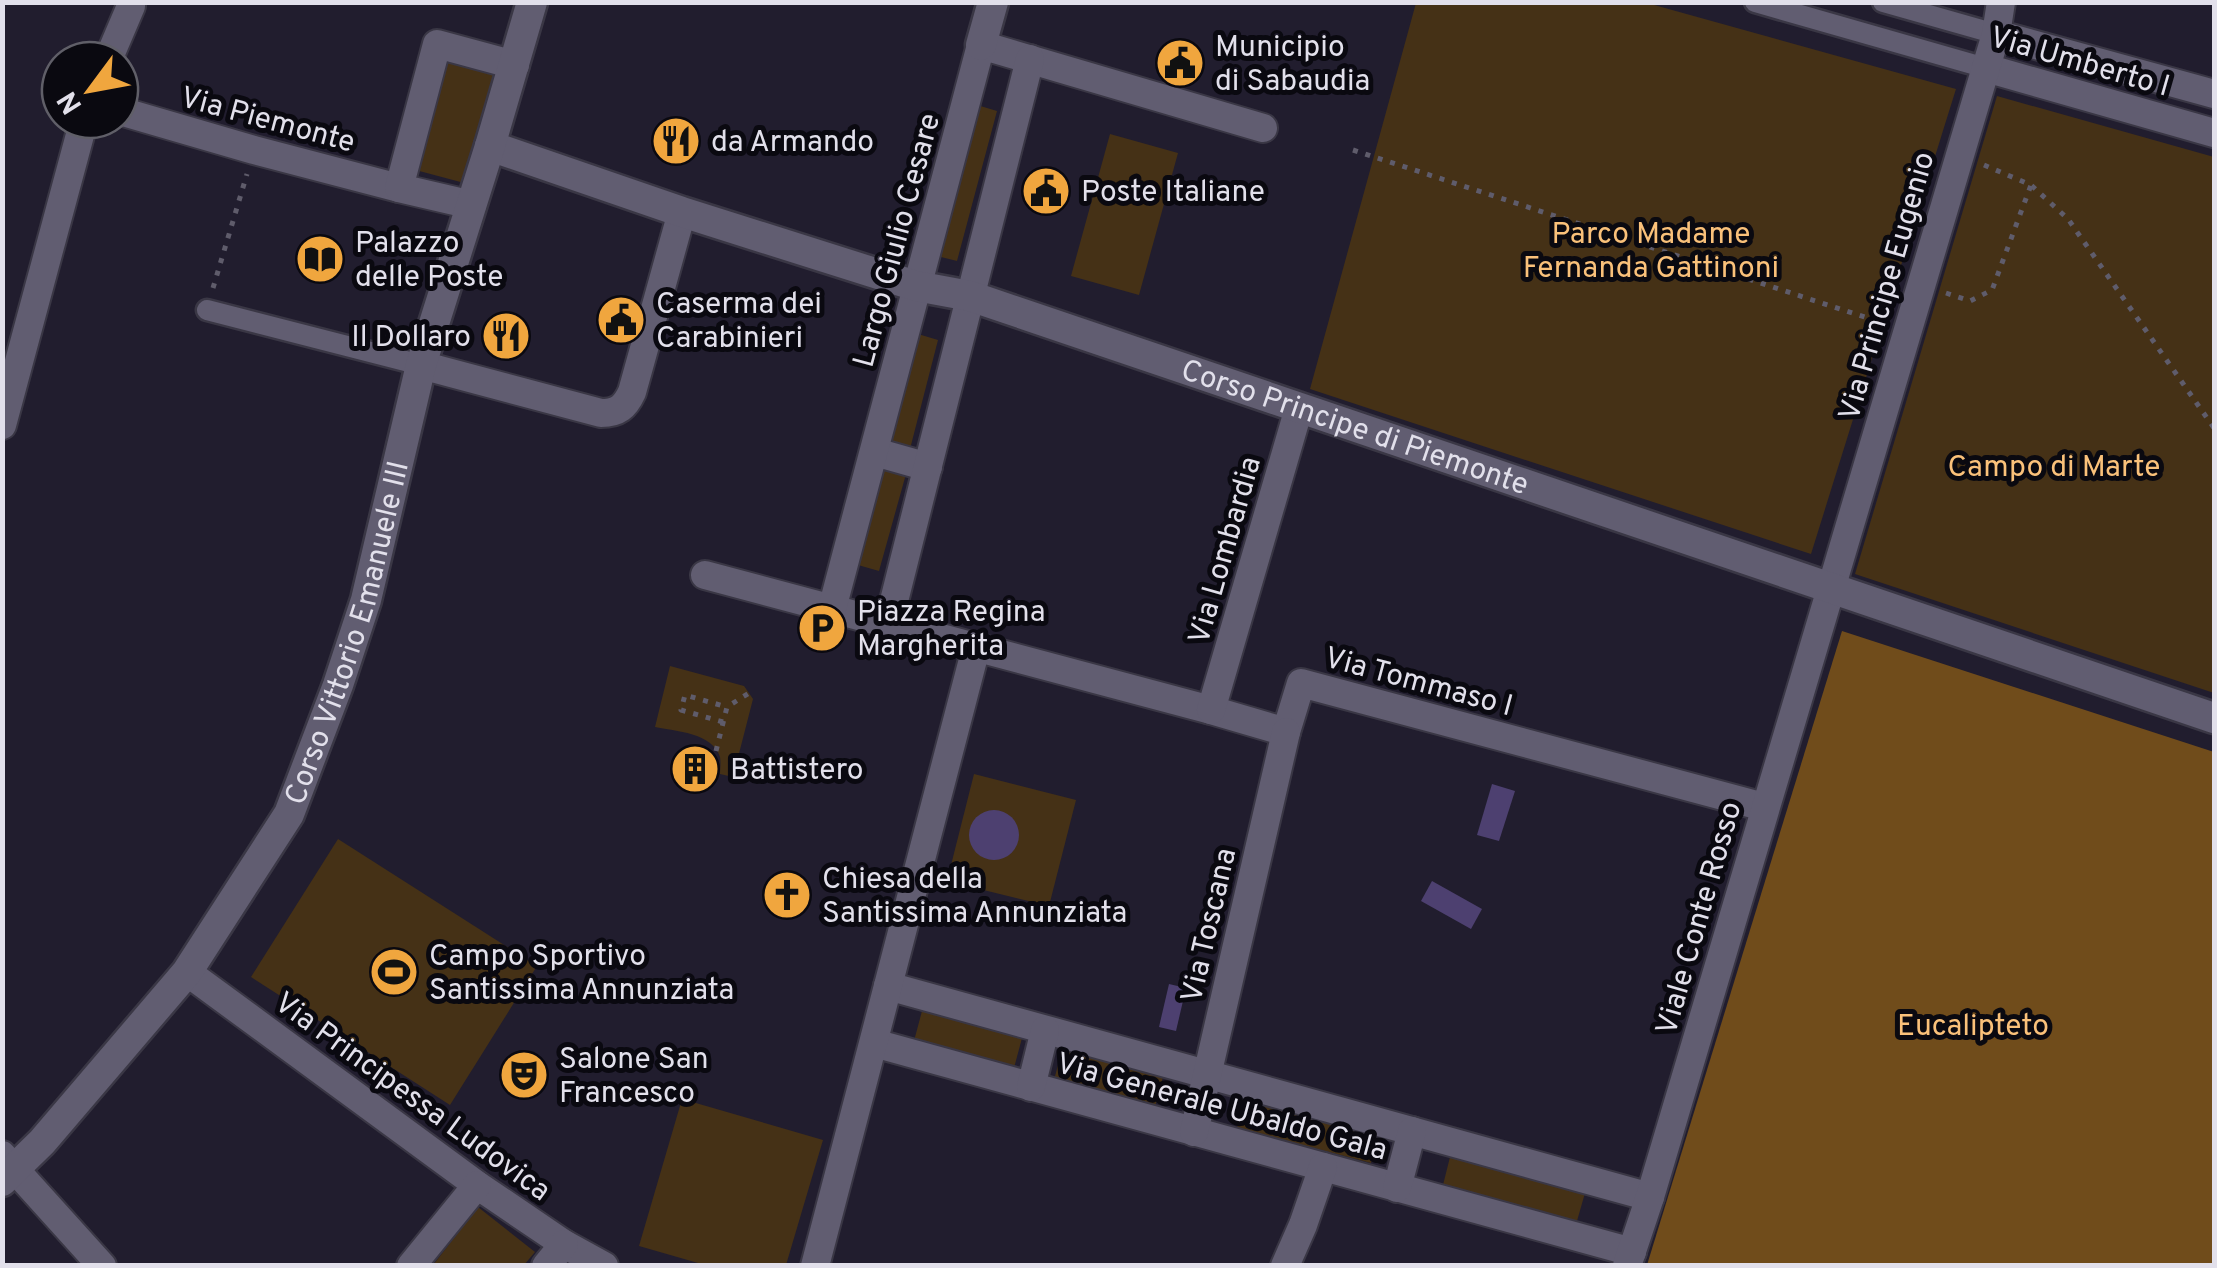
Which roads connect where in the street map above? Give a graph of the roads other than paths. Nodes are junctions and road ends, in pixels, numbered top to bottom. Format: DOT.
graph roads {
  1 [pos="130,2"];
  2 [pos="532,2"];
  3 [pos="993,2"];
  4 [pos="1755,2"];
  5 [pos="1883,2"];
  6 [pos="2001,2"];
  7 [pos="1996,34"];
  8 [pos="117,40"];
  9 [pos="981,44"];
  10 [pos="1030,59"];
  11 [pos="515,65"];
  12 [pos="1986,68"];
  13 [pos="2214,94"];
  14 [pos="140,117"];
  15 [pos="1263,128"];
  16 [pos="2214,134"];
  17 [pos="79,140"];
  18 [pos="490,146"];
  19 [pos="399,188"];
  20 [pos="472,204"];
  21 [pos="682,212"];
  22 [pos="916,286"];
  23 [pos="970,296"];
  24 [pos="207,310"];
  25 [pos="421,365"];
  26 [pos="1299,408"];
  27 [pos="2,425"];
  28 [pos="875,452"];
  29 [pos="928,467"];
  30 [pos="705,575"];
  31 [pos="1830,588"];
  32 [pos="832,609"];
  33 [pos="888,625"];
  34 [pos="976,648"];
  35 [pos="1211,710"];
  36 [pos="2214,718"];
  37 [pos="1286,732"];
  38 [pos="1764,807"];
  39 [pos="187,972"];
  40 [pos="888,986"];
  41 [pos="1044,1030"];
  42 [pos="874,1044"];
  43 [pos="1206,1075"];
  44 [pos="1030,1087"];
  45 [pos="1412,1131"];
  46 [pos="1194,1132"];
  47 [pos="1323,1167"];
  48 [pos="7,1168"];
  49 [pos="478,1185"];
  50 [pos="1397,1188"];
  51 [pos="1650,1197"];
  52 [pos="555,1255"];
  53 [pos="1629,1259"];
  54 [pos="102,1266"];
  55 [pos="411,1266"];
  56 [pos="604,1266"];
  57 [pos="814,1266"];
  58 [pos="1286,1266"];
  1 -- 8 [label="street"];
  2 -- 11 [label="street, Corso Vittorio Emanuele III"];
  3 -- 9 [label="street"];
  4 -- 12 [label="street, Via Umberto I"];
  5 -- 7 [label="street, Via Umberto I"];
  6 -- 7 [label="street, Via Principe Eugenio"];
  7 -- 12 [label="street, Via Principe Eugenio"];
  7 -- 13 [label="street, Via Umberto I"];
  9 -- 10 [label="street"];
  9 -- 22 [label="street, Largo Giulio Cesare"];
  10 -- 15 [label="street"];
  10 -- 23 [label="street"];
  11 -- 18 [label="street, Corso Vittorio Emanuele III"];
  11 -- 19 [label="street"];
  12 -- 16 [label="street, Via Umberto I"];
  12 -- 31 [label="street, Via Principe Eugenio"];
  14 -- 19 [label="street, Via Piemonte"];
  17 -- 27 [label="street"];
  18 -- 20 [label="street, Corso Vittorio Emanuele III"];
  18 -- 21 [label="street, Corso Principe di Piemonte"];
  19 -- 20 [label="street, Via Piemonte"];
  20 -- 25 [label="street, Corso Vittorio Emanuele III"];
  21 -- 22 [label="street, Corso Principe di Piemonte"];
  21 -- 25 [label="street"];
  22 -- 23 [label="street, Corso Principe di Piemonte"];
  22 -- 28 [label="street, Largo Giulio Cesare"];
  23 -- 26 [label="street, Corso Principe di Piemonte"];
  23 -- 29 [label="street"];
  24 -- 25 [label="street"];
  25 -- 39 [label="street, Corso Vittorio Emanuele III"];
  26 -- 31 [label="street, Corso Principe di Piemonte"];
  26 -- 35 [label="street, Via Lombardia"];
  28 -- 29 [label="street"];
  28 -- 32 [label="street, Largo Giulio Cesare"];
  29 -- 33 [label="street"];
  30 -- 32 [label="street"];
  31 -- 36 [label="street, Corso Principe di Piemonte"];
  31 -- 38 [label="street, Viale Conte Rosso"];
  32 -- 33 [label="street"];
  33 -- 34 [label="street"];
  34 -- 35 [label="street"];
  34 -- 40 [label="street"];
  35 -- 37 [label="street"];
  37 -- 38 [label="street, Via Tommaso I"];
  37 -- 43 [label="street, Via Toscana"];
  38 -- 51 [label="street, Viale Conte Rosso"];
  39 -- 48 [label="street, Corso Vittorio Emanuele III"];
  39 -- 49 [label="street, Via Principessa Ludovica"];
  40 -- 41 [label="street, Via Generale Ubaldo Gala"];
  40 -- 42 [label="street"];
  41 -- 43 [label="street, Via Generale Ubaldo Gala"];
  41 -- 44 [label="street, Via Generale Ubaldo Gala"];
  42 -- 44 [label="street, Via Generale Ubaldo Gala"];
  42 -- 57 [label="street"];
  43 -- 45 [label="street, Via Generale Ubaldo Gala"];
  43 -- 46 [label="street, Via Toscana"];
  44 -- 46 [label="street, Via Generale Ubaldo Gala"];
  45 -- 50 [label="street, Via Generale Ubaldo Gala"];
  45 -- 51 [label="street, Via Generale Ubaldo Gala"];
  46 -- 47 [label="street, Via Generale Ubaldo Gala"];
  47 -- 50 [label="street, Via Generale Ubaldo Gala"];
  47 -- 58 [label="street"];
  48 -- 54 [label="street"];
  49 -- 52 [label="street, Via Principessa Ludovica"];
  49 -- 55 [label="street"];
  50 -- 53 [label="street, Via Generale Ubaldo Gala"];
  51 -- 53 [label="street, Viale Conte Rosso"];
  52 -- 56 [label="street, Via Principessa Ludovica"];
}
